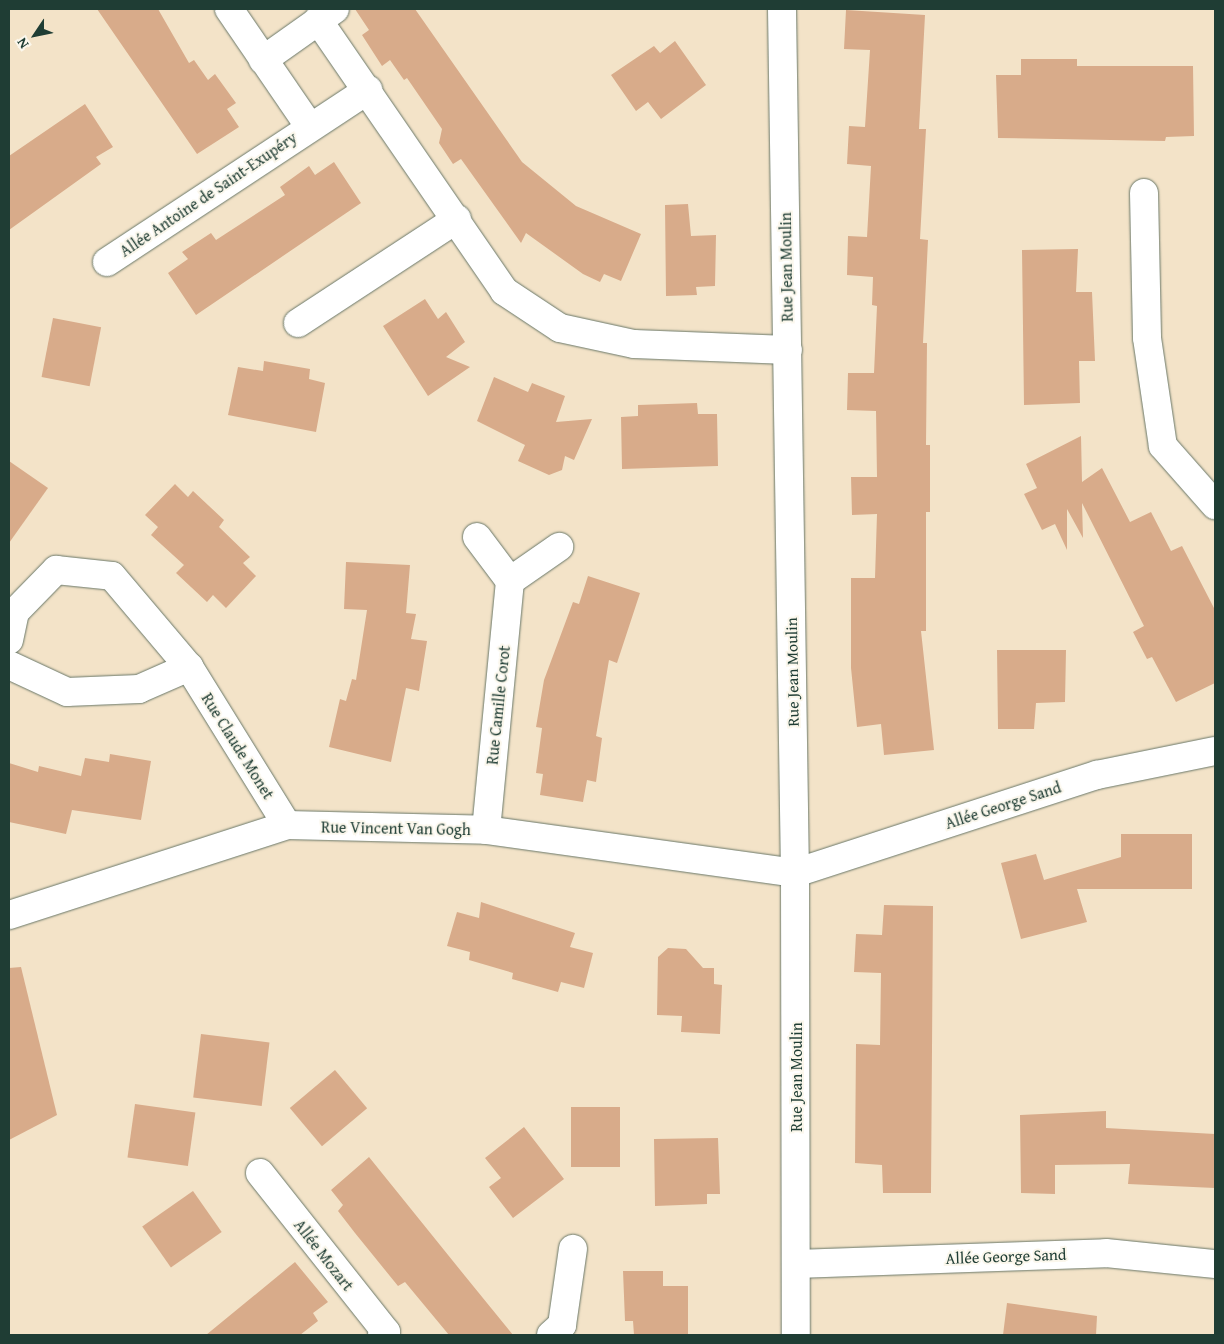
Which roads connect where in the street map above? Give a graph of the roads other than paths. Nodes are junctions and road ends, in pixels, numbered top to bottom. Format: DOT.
graph roads {
  1 [pos="229,9"];
  2 [pos="782,9"];
  3 [pos="327,15"];
  4 [pos="263,60"];
  5 [pos="368,90"];
  6 [pos="309,126"];
  7 [pos="1144,193"];
  8 [pos="457,219"];
  9 [pos="107,262"];
  10 [pos="298,323"];
  11 [pos="788,350"];
  12 [pos="1215,505"];
  13 [pos="477,537"];
  14 [pos="559,547"];
  15 [pos="510,581"];
  16 [pos="9,640"];
  17 [pos="9,666"];
  18 [pos="189,667"];
  19 [pos="1215,752"];
  20 [pos="287,825"];
  21 [pos="486,830"];
  22 [pos="795,873"];
  23 [pos="9,915"];
  24 [pos="260,1173"];
  25 [pos="573,1249"];
  26 [pos="796,1264"];
  27 [pos="1215,1264"];
  28 [pos="382,1335"];
  29 [pos="551,1335"];
  30 [pos="796,1335"];
  1 -- 4 [label="street, Allée Antoine de Saint-Exupéry"];
  2 -- 11 [label="street, Rue Jean Moulin"];
  3 -- 4 [label="street"];
  3 -- 5 [label="street"];
  4 -- 6 [label="street, Allée Antoine de Saint-Exupéry"];
  5 -- 6 [label="street, Allée Antoine de Saint-Exupéry"];
  5 -- 8 [label="street"];
  6 -- 9 [label="street, Allée Antoine de Saint-Exupéry"];
  7 -- 12 [label="street"];
  8 -- 10 [label="street"];
  8 -- 11 [label="street"];
  11 -- 22 [label="street, Rue Jean Moulin"];
  13 -- 15 [label="street"];
  14 -- 15 [label="street"];
  15 -- 21 [label="street, Rue Camille Corot"];
  16 -- 18 [label="street, Rue Claude Monet"];
  17 -- 18 [label="street"];
  18 -- 20 [label="street, Rue Claude Monet"];
  19 -- 22 [label="street, Allée George Sand"];
  20 -- 21 [label="street, Rue Vincent Van Gogh"];
  20 -- 23 [label="street, Rue Vincent Van Gogh"];
  21 -- 22 [label="street, Rue Vincent Van Gogh"];
  22 -- 26 [label="street, Rue Jean Moulin"];
  24 -- 28 [label="street, Allée Mozart"];
  25 -- 29 [label="street"];
  26 -- 27 [label="street, Allée George Sand"];
  26 -- 30 [label="street, Rue Jean Moulin"];
}
